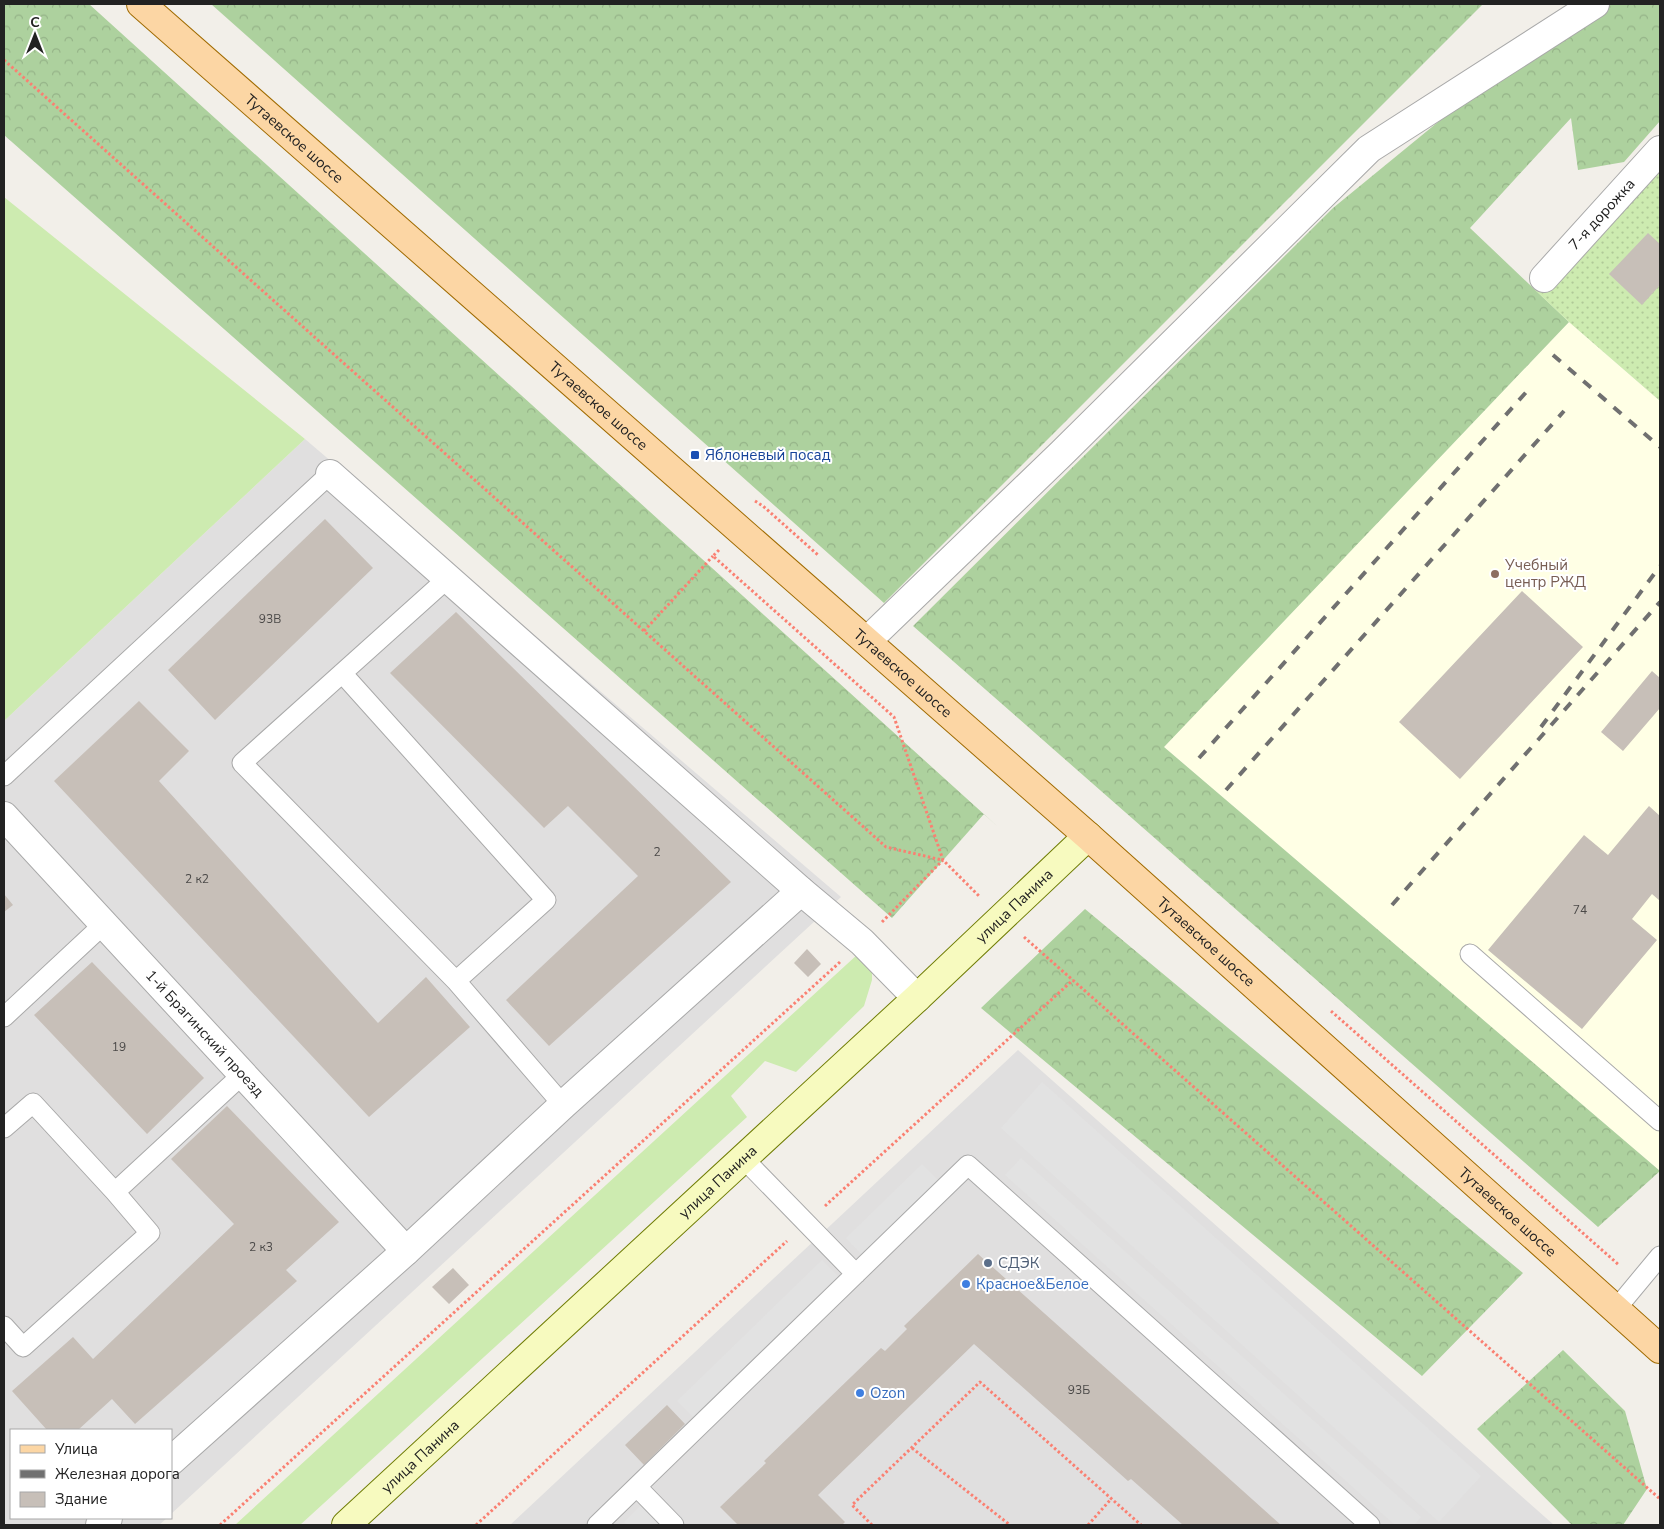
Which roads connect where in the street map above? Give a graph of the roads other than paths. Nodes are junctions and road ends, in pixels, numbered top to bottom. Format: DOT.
graph roads {
  1 [pos="141,4"];
  2 [pos="1595,4"];
  3 [pos="1660,150"];
  4 [pos="1544,278"];
  5 [pos="330,474"];
  6 [pos="448,578"];
  7 [pos="866,641"];
  8 [pos="342,673"];
  9 [pos="4,776"];
  10 [pos="4,816"];
  11 [pos="1088,836"];
  12 [pos="800,892"];
  13 [pos="104,924"];
  14 [pos="1470,954"];
  15 [pos="456,981"];
  16 [pos="917,998"];
  17 [pos="4,1017"];
  18 [pos="243,1074"];
  19 [pos="563,1105"];
  20 [pos="1660,1121"];
  21 [pos="4,1128"];
  22 [pos="743,1158"];
  23 [pos="115,1192"];
  24 [pos="406,1251"];
  25 [pos="1660,1256"];
  26 [pos="856,1274"];
  27 [pos="1616,1309"];
  28 [pos="4,1326"];
  29 [pos="1660,1349"];
  30 [pos="172,1460"];
  31 [pos="637,1486"];
  32 [pos="346,1525"];
  33 [pos="597,1525"];
  34 [pos="674,1525"];
  35 [pos="1370,1525"];
  1 -- 7 [label="main road, Тутаевское шоссе"];
  2 -- 7 [label="street"];
  3 -- 4 [label="street, 7-я дорожка"];
  5 -- 6 [label="street"];
  5 -- 9 [label="lane"];
  6 -- 8 [label="lane"];
  6 -- 12 [label="street"];
  7 -- 11 [label="main road, Тутаевское шоссе"];
  8 -- 15 [label="lane"];
  8 -- 15 [label="lane"];
  10 -- 13 [label="street, 1-й Брагинский проезд"];
  11 -- 16 [label="street, улица Панина"];
  11 -- 27 [label="main road, Тутаевское шоссе"];
  12 -- 16 [label="street"];
  12 -- 19 [label="street"];
  13 -- 17 [label="lane"];
  13 -- 18 [label="street, 1-й Брагинский проезд"];
  14 -- 20 [label="lane"];
  15 -- 19 [label="lane"];
  16 -- 22 [label="street, улица Панина"];
  18 -- 23 [label="lane"];
  18 -- 24 [label="street, 1-й Брагинский проезд"];
  19 -- 24 [label="street"];
  21 -- 23 [label="lane"];
  22 -- 26 [label="lane"];
  22 -- 32 [label="street, улица Панина"];
  23 -- 28 [label="lane"];
  24 -- 30 [label="street"];
  25 -- 27 [label="lane"];
  26 -- 31 [label="lane"];
  26 -- 35 [label="lane"];
  27 -- 29 [label="main road, Тутаевское шоссе"];
  31 -- 33 [label="lane"];
  31 -- 34 [label="lane"];
}
